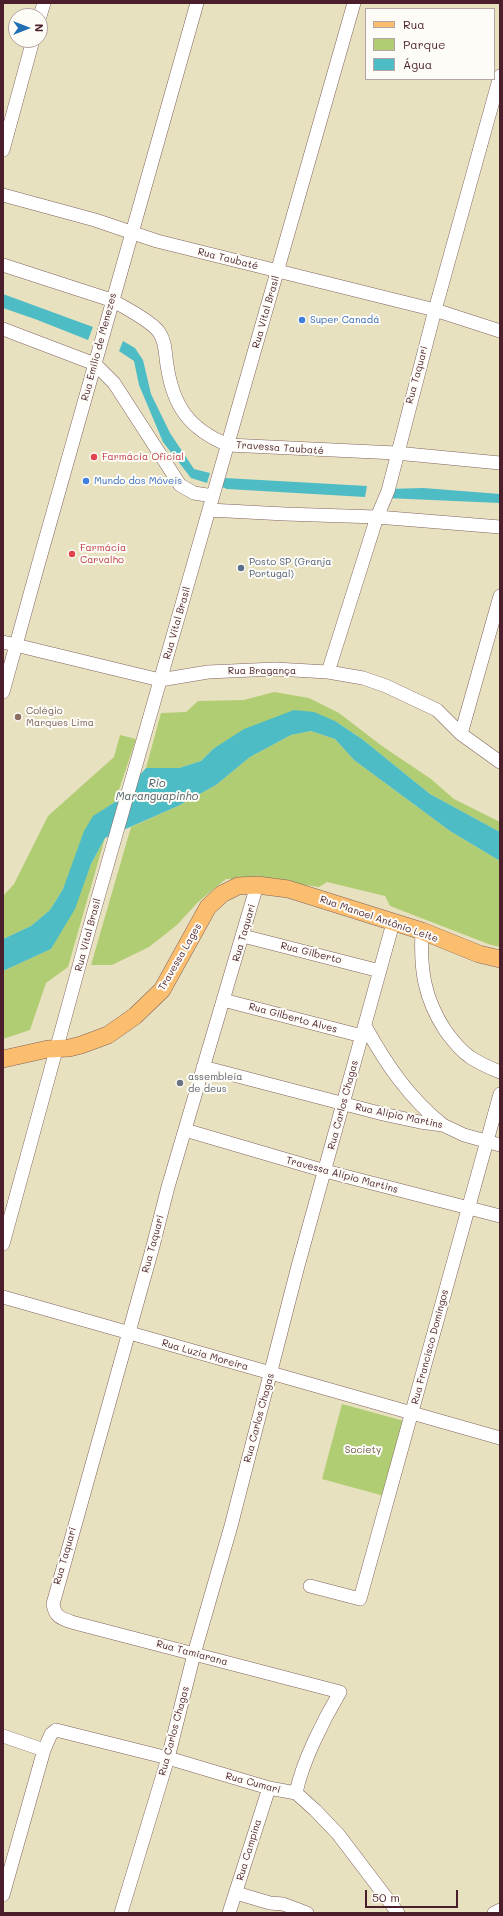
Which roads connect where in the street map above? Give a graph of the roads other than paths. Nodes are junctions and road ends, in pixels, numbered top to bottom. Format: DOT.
graph roads {
  1 [pos="197,3"];
  2 [pos="354,3"];
  3 [pos="31,48"];
  4 [pos="500,76"];
  5 [pos="3,150"];
  6 [pos="3,195"];
  7 [pos="131,232"];
  8 [pos="3,266"];
  9 [pos="278,271"];
  10 [pos="111,300"];
  11 [pos="434,310"];
  12 [pos="3,329"];
  13 [pos="500,330"];
  14 [pos="95,364"];
  15 [pos="228,445"];
  16 [pos="396,454"];
  17 [pos="500,463"];
  18 [pos="213,496"];
  19 [pos="209,510"];
  20 [pos="377,517"];
  21 [pos="500,527"];
  22 [pos="500,596"];
  23 [pos="3,642"];
  24 [pos="16,646"];
  25 [pos="328,672"];
  26 [pos="160,680"];
  27 [pos="3,692"];
  28 [pos="461,734"];
  29 [pos="500,762"];
  30 [pos="257,884"];
  31 [pos="393,923"];
  32 [pos="422,931"];
  33 [pos="243,936"];
  34 [pos="500,960"];
  35 [pos="380,970"];
  36 [pos="223,1000"];
  37 [pos="363,1031"];
  38 [pos="57,1048"];
  39 [pos="3,1059"];
  40 [pos="203,1067"];
  41 [pos="500,1072"];
  42 [pos="500,1094"];
  43 [pos="342,1104"];
  44 [pos="443,1125"];
  45 [pos="185,1130"];
  46 [pos="486,1142"];
  47 [pos="500,1145"];
  48 [pos="325,1171"];
  49 [pos="468,1208"];
  50 [pos="500,1216"];
  51 [pos="3,1244"];
  52 [pos="3,1297"];
  53 [pos="129,1334"];
  54 [pos="270,1373"];
  55 [pos="411,1414"];
  56 [pos="500,1438"];
  57 [pos="310,1586"];
  58 [pos="53,1604"];
  59 [pos="194,1654"];
  60 [pos="3,1736"];
  61 [pos="44,1750"];
  62 [pos="168,1758"];
  63 [pos="269,1788"];
  64 [pos="296,1793"];
  65 [pos="236,1893"];
  66 [pos="3,1895"];
  67 [pos="500,1910"];
  68 [pos="120,1913"];
  69 [pos="230,1913"];
  70 [pos="307,1913"];
  71 [pos="398,1913"];
  72 [pos="494,1913"];
  1 -- 7 [label="street, Rua Emílio de Menezes"];
  2 -- 9 [label="street, Rua Vital Brasil"];
  3 -- 5 [label="street"];
  4 -- 11 [label="street, Rua Taquari"];
  6 -- 7 [label="street, Rua Taubaté"];
  7 -- 9 [label="street, Rua Taubaté"];
  7 -- 10 [label="street, Rua Emílio de Menezes"];
  8 -- 10 [label="street, Travessa Taubaté"];
  9 -- 11 [label="street, Rua Taubaté"];
  9 -- 15 [label="street, Rua Vital Brasil"];
  10 -- 14 [label="street, Rua Emílio de Menezes"];
  10 -- 15 [label="street, Travessa Taubaté"];
  11 -- 13 [label="street, Rua Taubaté"];
  11 -- 16 [label="street, Rua Taquari"];
  12 -- 14 [label="street"];
  14 -- 18 [label="street"];
  14 -- 24 [label="street, Rua Emílio de Menezes"];
  15 -- 16 [label="street, Travessa Taubaté"];
  15 -- 18 [label="street, Rua Vital Brasil"];
  16 -- 17 [label="street, Travessa Taubaté"];
  16 -- 20 [label="street, Rua Taquari"];
  18 -- 19 [label="street, Rua Vital Brasil"];
  19 -- 20 [label="street"];
  19 -- 26 [label="street, Rua Vital Brasil"];
  20 -- 21 [label="street"];
  20 -- 25 [label="street, Rua Taquari"];
  22 -- 28 [label="street"];
  23 -- 24 [label="street, Rua Bragança"];
  24 -- 26 [label="street, Rua Bragança"];
  24 -- 27 [label="street, Rua Emílio de Menezes"];
  25 -- 26 [label="street, Rua Bragança"];
  25 -- 28 [label="street, Rua Bragança"];
  26 -- 38 [label="street, Rua Vital Brasil"];
  28 -- 29 [label="street, Rua Bragança"];
  30 -- 31 [label="main road, Rua Manoel Antônio Leite"];
  30 -- 33 [label="street, Rua Taquari"];
  30 -- 38 [label="main road, Travessa Lages"];
  31 -- 32 [label="main road, Rua Manoel Antônio Leite"];
  31 -- 35 [label="street, Rua Carlos Chagas"];
  32 -- 34 [label="main road, Rua Manoel Antônio Leite"];
  32 -- 41 [label="street"];
  33 -- 35 [label="street, Rua Gilberto"];
  33 -- 36 [label="street, Rua Taquari"];
  35 -- 37 [label="street, Rua Carlos Chagas"];
  36 -- 37 [label="street, Rua Gilberto Alves"];
  36 -- 40 [label="street, Rua Taquari"];
  37 -- 43 [label="street, Rua Carlos Chagas"];
  37 -- 44 [label="street"];
  38 -- 39 [label="main road, Travessa Lages"];
  38 -- 51 [label="street, Rua Vital Brasil"];
  40 -- 43 [label="street, Rua Alípio Martins"];
  40 -- 45 [label="street, Rua Taquari"];
  42 -- 46 [label="street, Rua Francisco Domingos"];
  43 -- 44 [label="street, Rua Alípio Martins"];
  43 -- 48 [label="street, Rua Carlos Chagas"];
  44 -- 46 [label="street, Rua Alípio Martins"];
  45 -- 48 [label="street, Travessa Alípio Martins"];
  45 -- 53 [label="street, Rua Taquari"];
  46 -- 47 [label="street, Rua Alípio Martins"];
  46 -- 49 [label="street, Rua Francisco Domingos"];
  48 -- 49 [label="street, Travessa Alípio Martins"];
  48 -- 54 [label="street, Rua Carlos Chagas"];
  49 -- 50 [label="street, Travessa Alípio Martins"];
  49 -- 55 [label="street, Rua Francisco Domingos"];
  52 -- 53 [label="street, Rua Luzia Moreira"];
  53 -- 54 [label="street, Rua Luzia Moreira"];
  53 -- 58 [label="street, Rua Taquari"];
  54 -- 55 [label="street, Rua Luzia Moreira"];
  54 -- 59 [label="street, Rua Carlos Chagas"];
  55 -- 56 [label="street, Rua Luzia Moreira"];
  55 -- 57 [label="street, Rua Francisco Domingos"];
  58 -- 59 [label="street, Rua Tamiarana"];
  59 -- 62 [label="street, Rua Carlos Chagas"];
  59 -- 64 [label="street, Rua Tamiarana"];
  60 -- 61 [label="street"];
  61 -- 62 [label="street, Rua Cumari"];
  61 -- 66 [label="street"];
  62 -- 63 [label="street, Rua Cumari"];
  62 -- 68 [label="street, Rua Carlos Chagas"];
  63 -- 64 [label="street, Rua Cumari"];
  63 -- 65 [label="street, Rua Campina"];
  64 -- 71 [label="street"];
  65 -- 69 [label="street, Rua Campina"];
  65 -- 70 [label="street"];
  67 -- 72 [label="street"];
}
